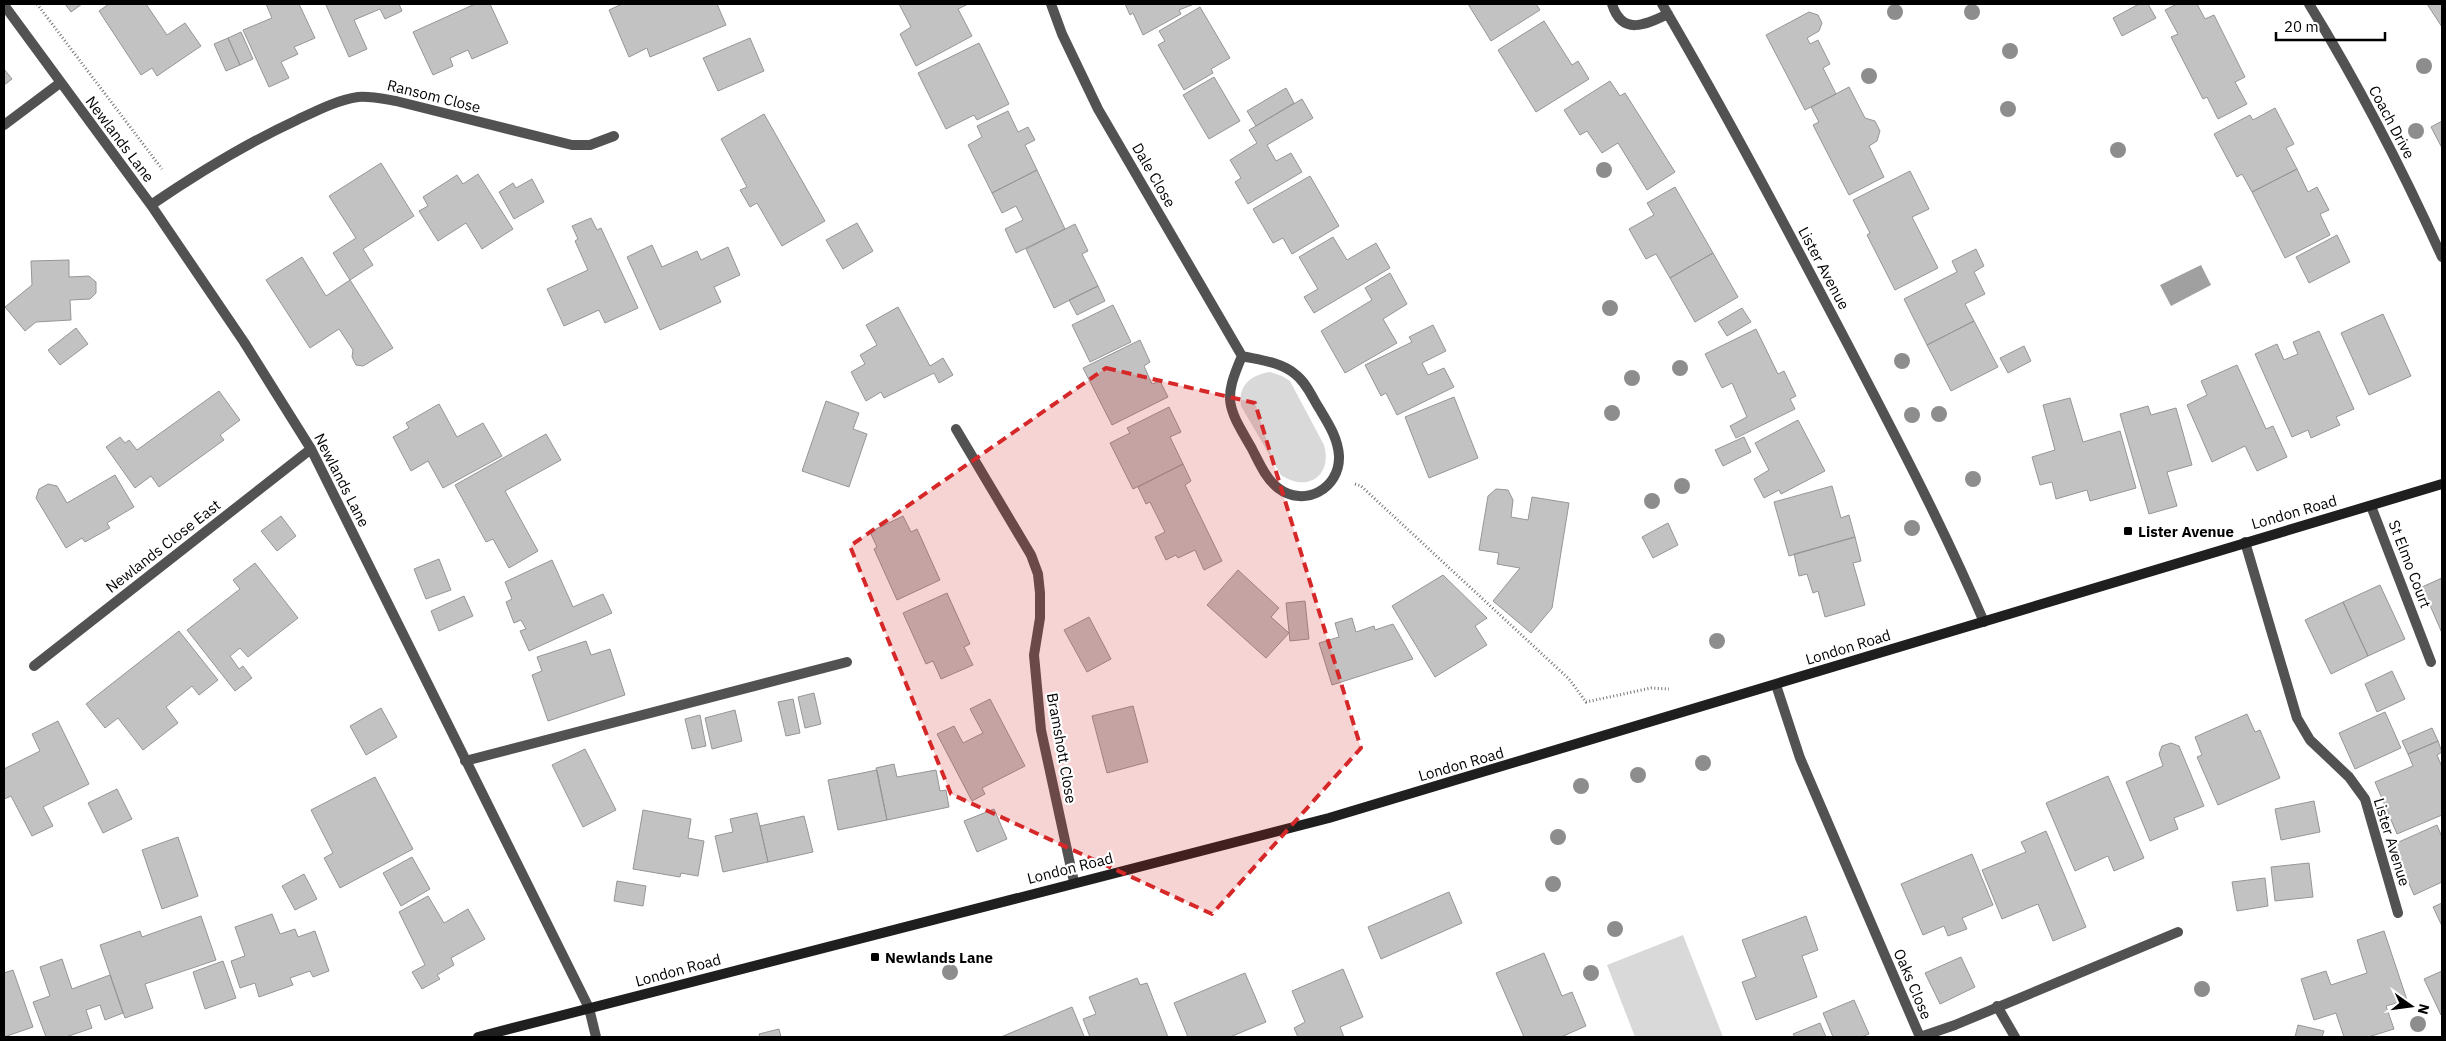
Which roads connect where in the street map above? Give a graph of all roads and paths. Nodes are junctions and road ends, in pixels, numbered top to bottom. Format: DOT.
graph roads {
  1 [pos="4,4"];
  2 [pos="37,4"];
  3 [pos="1051,4"];
  4 [pos="1612,4"];
  5 [pos="1662,4"];
  6 [pos="2309,4"];
  7 [pos="1668,14"];
  8 [pos="60,83"];
  9 [pos="4,125"];
  10 [pos="614,136"];
  11 [pos="176,188"];
  12 [pos="151,205"];
  13 [pos="2442,257"];
  14 [pos="1242,356"];
  15 [pos="956,429"];
  16 [pos="310,449"];
  17 [pos="1335,476"];
  18 [pos="2442,484"];
  19 [pos="2371,506"];
  20 [pos="2245,542"];
  21 [pos="1984,622"];
  22 [pos="847,662"];
  23 [pos="2431,662"];
  24 [pos="34,666"];
  25 [pos="1776,685"];
  26 [pos="1677,690"];
  27 [pos="465,761"];
  28 [pos="1074,882"];
  29 [pos="2398,913"];
  30 [pos="2178,932"];
  31 [pos="1997,1006"];
  32 [pos="588,1008"];
  33 [pos="478,1037"];
  34 [pos="596,1037"];
  35 [pos="2014,1037"];
  1 -- 8 [label="street, Newlands Lane"];
  2 -- 11 [label="path"];
  3 -- 14 [label="street, Dale Close"];
  4 -- 7 [label="street"];
  5 -- 7 [label="street, Lister Avenue"];
  6 -- 13 [label="street, Coach Drive"];
  7 -- 21 [label="street, Lister Avenue"];
  8 -- 9 [label="street"];
  8 -- 12 [label="street, Newlands Lane"];
  10 -- 11 [label="street, Ransom Close"];
  11 -- 12 [label="street, Ransom Close"];
  12 -- 16 [label="street, Newlands Lane"];
  14 -- 17 [label="street"];
  14 -- 17 [label="street"];
  15 -- 28 [label="street, Bramshott Close"];
  16 -- 24 [label="street, Newlands Close East"];
  16 -- 27 [label="street, Newlands Lane"];
  17 -- 26 [label="path"];
  18 -- 19 [label="main road, London Road"];
  19 -- 20 [label="main road, London Road"];
  19 -- 23 [label="street, St Elmo Court"];
  20 -- 21 [label="main road, London Road"];
  20 -- 29 [label="street, Lister Avenue"];
  21 -- 25 [label="main road, London Road"];
  22 -- 27 [label="street"];
  25 -- 28 [label="main road, London Road"];
  25 -- 31 [label="street, Oaks Close"];
  27 -- 32 [label="street, Newlands Lane"];
  28 -- 32 [label="main road, London Road"];
  30 -- 31 [label="street, Oaks Close"];
  31 -- 35 [label="street"];
  32 -- 33 [label="main road, London Road"];
  32 -- 34 [label="street, Newlands Lane"];
}
